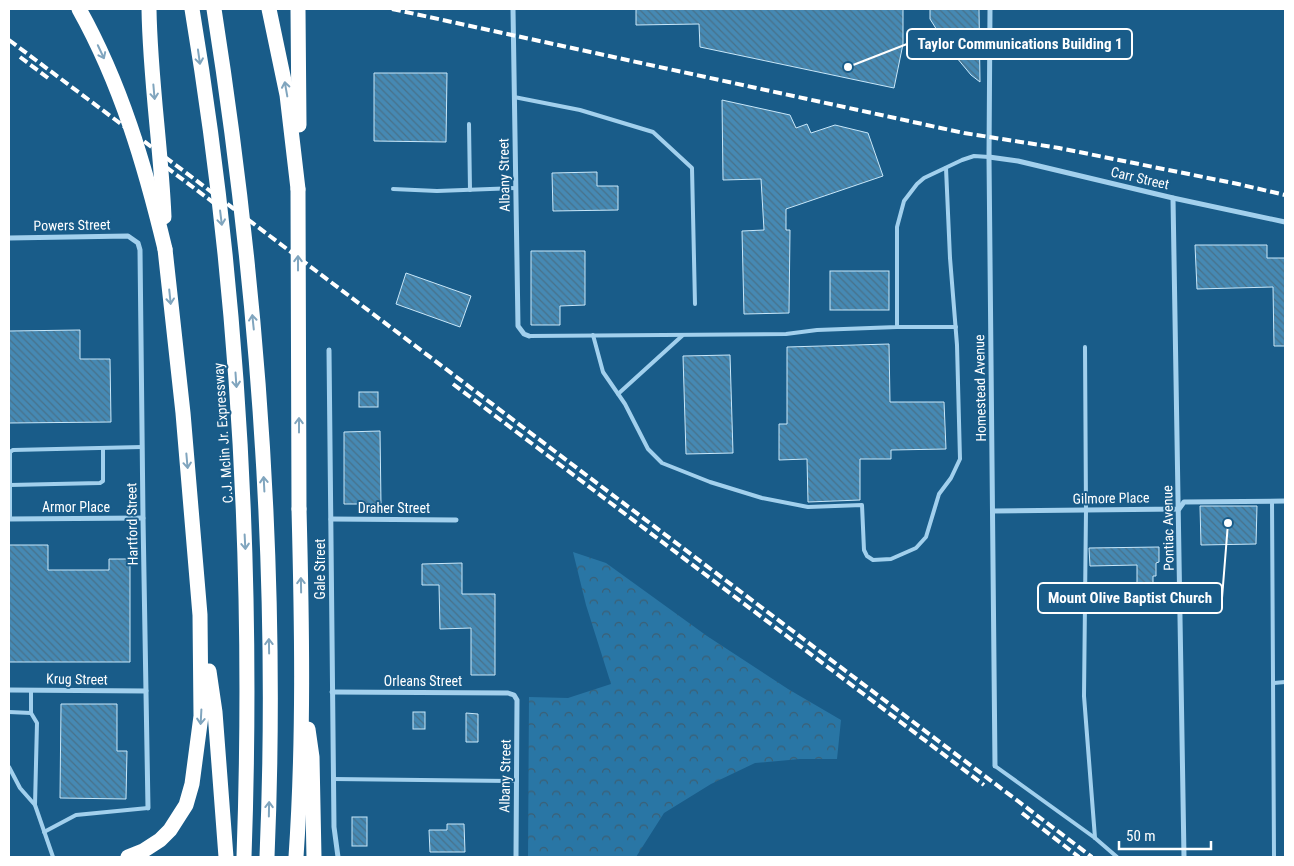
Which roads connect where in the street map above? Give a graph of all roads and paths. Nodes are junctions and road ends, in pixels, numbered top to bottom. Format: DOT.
graph roads {
  1 [pos="79,9"];
  2 [pos="149,9"];
  3 [pos="192,9"];
  4 [pos="214,9"];
  5 [pos="269,9"];
  6 [pos="298,9"];
  7 [pos="513,9"];
  8 [pos="990,9"];
  9 [pos="514,97"];
  10 [pos="469,124"];
  11 [pos="989,157"];
  12 [pos="946,168"];
  13 [pos="516,188"];
  14 [pos="298,189"];
  15 [pos="393,189"];
  16 [pos="470,190"];
  17 [pos="1173,198"];
  18 [pos="1285,222"];
  19 [pos="9,238"];
  20 [pos="135,240"];
  21 [pos="165,249"];
  22 [pos="694,304"];
  23 [pos="897,328"];
  24 [pos="956,328"];
  25 [pos="593,335"];
  26 [pos="683,335"];
  27 [pos="529,336"];
  28 [pos="1085,347"];
  29 [pos="329,350"];
  30 [pos="618,394"];
  31 [pos="103,448"];
  32 [pos="142,448"];
  33 [pos="10,485"];
  34 [pos="1272,501"];
  35 [pos="1285,501"];
  36 [pos="1179,509"];
  37 [pos="1086,510"];
  38 [pos="993,511"];
  39 [pos="142,518"];
  40 [pos="9,519"];
  41 [pos="331,520"];
  42 [pos="456,520"];
  43 [pos="200,615"];
  44 [pos="1285,682"];
  45 [pos="1274,683"];
  46 [pos="302,686"];
  47 [pos="9,690"];
  48 [pos="31,690"];
  49 [pos="146,691"];
  50 [pos="332,692"];
  51 [pos="514,695"];
  52 [pos="9,712"];
  53 [pos="31,713"];
  54 [pos="995,766"];
  55 [pos="9,767"];
  56 [pos="334,779"];
  57 [pos="517,780"];
  58 [pos="35,805"];
  59 [pos="148,808"];
  60 [pos="44,832"];
  61 [pos="1095,838"];
  62 [pos="53,857"];
  63 [pos="128,857"];
  64 [pos="226,857"];
  65 [pos="244,857"];
  66 [pos="267,857"];
  67 [pos="296,857"];
  68 [pos="314,857"];
  69 [pos="338,857"];
  70 [pos="516,857"];
  71 [pos="1117,857"];
  72 [pos="1184,857"];
  73 [pos="1274,857"];
  1 -- 21 [label="highway, one-way, bridge"];
  2 -- 21 [label="highway, one-way, bridge"];
  3 -- 65 [label="highway, C.J. Mclin Jr. Expressway, one-way"];
  66 -- 4 [label="highway, one-way"];
  14 -- 5 [label="highway, one-way"];
  6 -- 14 [label="highway"];
  7 -- 9 [label="street, Albany Street"];
  8 -- 11 [label="street, Homestead Avenue"];
  9 -- 13 [label="street, Albany Street"];
  9 -- 22 [label="lane"];
  10 -- 16 [label="lane"];
  11 -- 12 [label="lane"];
  11 -- 17 [label="street, Carr Street"];
  11 -- 38 [label="street, Homestead Avenue"];
  12 -- 23 [label="lane"];
  12 -- 24 [label="lane"];
  13 -- 16 [label="lane"];
  13 -- 27 [label="street, Albany Street"];
  46 -- 14 [label="highway, one-way, bridge"];
  15 -- 16 [label="lane"];
  17 -- 18 [label="street, Carr Street"];
  17 -- 36 [label="street, Pontiac Avenue"];
  19 -- 20 [label="street, Powers Street"];
  20 -- 32 [label="street, Hartford Street"];
  21 -- 43 [label="highway, one-way"];
  23 -- 24 [label="lane"];
  23 -- 26 [label="lane"];
  24 -- 30 [label="lane"];
  25 -- 26 [label="lane"];
  25 -- 27 [label="lane"];
  25 -- 30 [label="lane"];
  26 -- 30 [label="lane"];
  28 -- 37 [label="lane"];
  29 -- 41 [label="street, Gale Street"];
  31 -- 32 [label="lane"];
  31 -- 33 [label="lane"];
  31 -- 33 [label="lane"];
  32 -- 39 [label="street, Hartford Street"];
  33 -- 40 [label="lane"];
  34 -- 35 [label="street, Gilmore Place"];
  34 -- 36 [label="street, Gilmore Place"];
  34 -- 45 [label="lane"];
  36 -- 37 [label="street, Gilmore Place"];
  36 -- 72 [label="street, Pontiac Avenue"];
  37 -- 38 [label="street, Gilmore Place"];
  37 -- 61 [label="lane"];
  38 -- 54 [label="street, Homestead Avenue"];
  39 -- 40 [label="street, Armor Place"];
  39 -- 49 [label="street, Hartford Street"];
  41 -- 42 [label="street, Draher Street"];
  41 -- 50 [label="street, Gale Street"];
  43 -- 63 [label="highway, one-way"];
  43 -- 64 [label="highway"];
  44 -- 45 [label="lane"];
  45 -- 73 [label="lane"];
  46 -- 67 [label="highway"];
  46 -- 68 [label="highway"];
  47 -- 48 [label="street, Krug Street"];
  48 -- 49 [label="street, Krug Street"];
  48 -- 53 [label="lane"];
  49 -- 59 [label="street, Hartford Street"];
  50 -- 51 [label="street, Orleans Street"];
  50 -- 56 [label="street, Gale Street"];
  51 -- 57 [label="street, Albany Street"];
  52 -- 53 [label="lane"];
  53 -- 58 [label="lane"];
  54 -- 61 [label="lane"];
  55 -- 58 [label="lane"];
  56 -- 57 [label="lane"];
  56 -- 69 [label="street, Gale Street"];
  57 -- 70 [label="street, Albany Street"];
  58 -- 60 [label="lane"];
  59 -- 60 [label="lane"];
  60 -- 62 [label="lane"];
  61 -- 71 [label="lane"];
}
